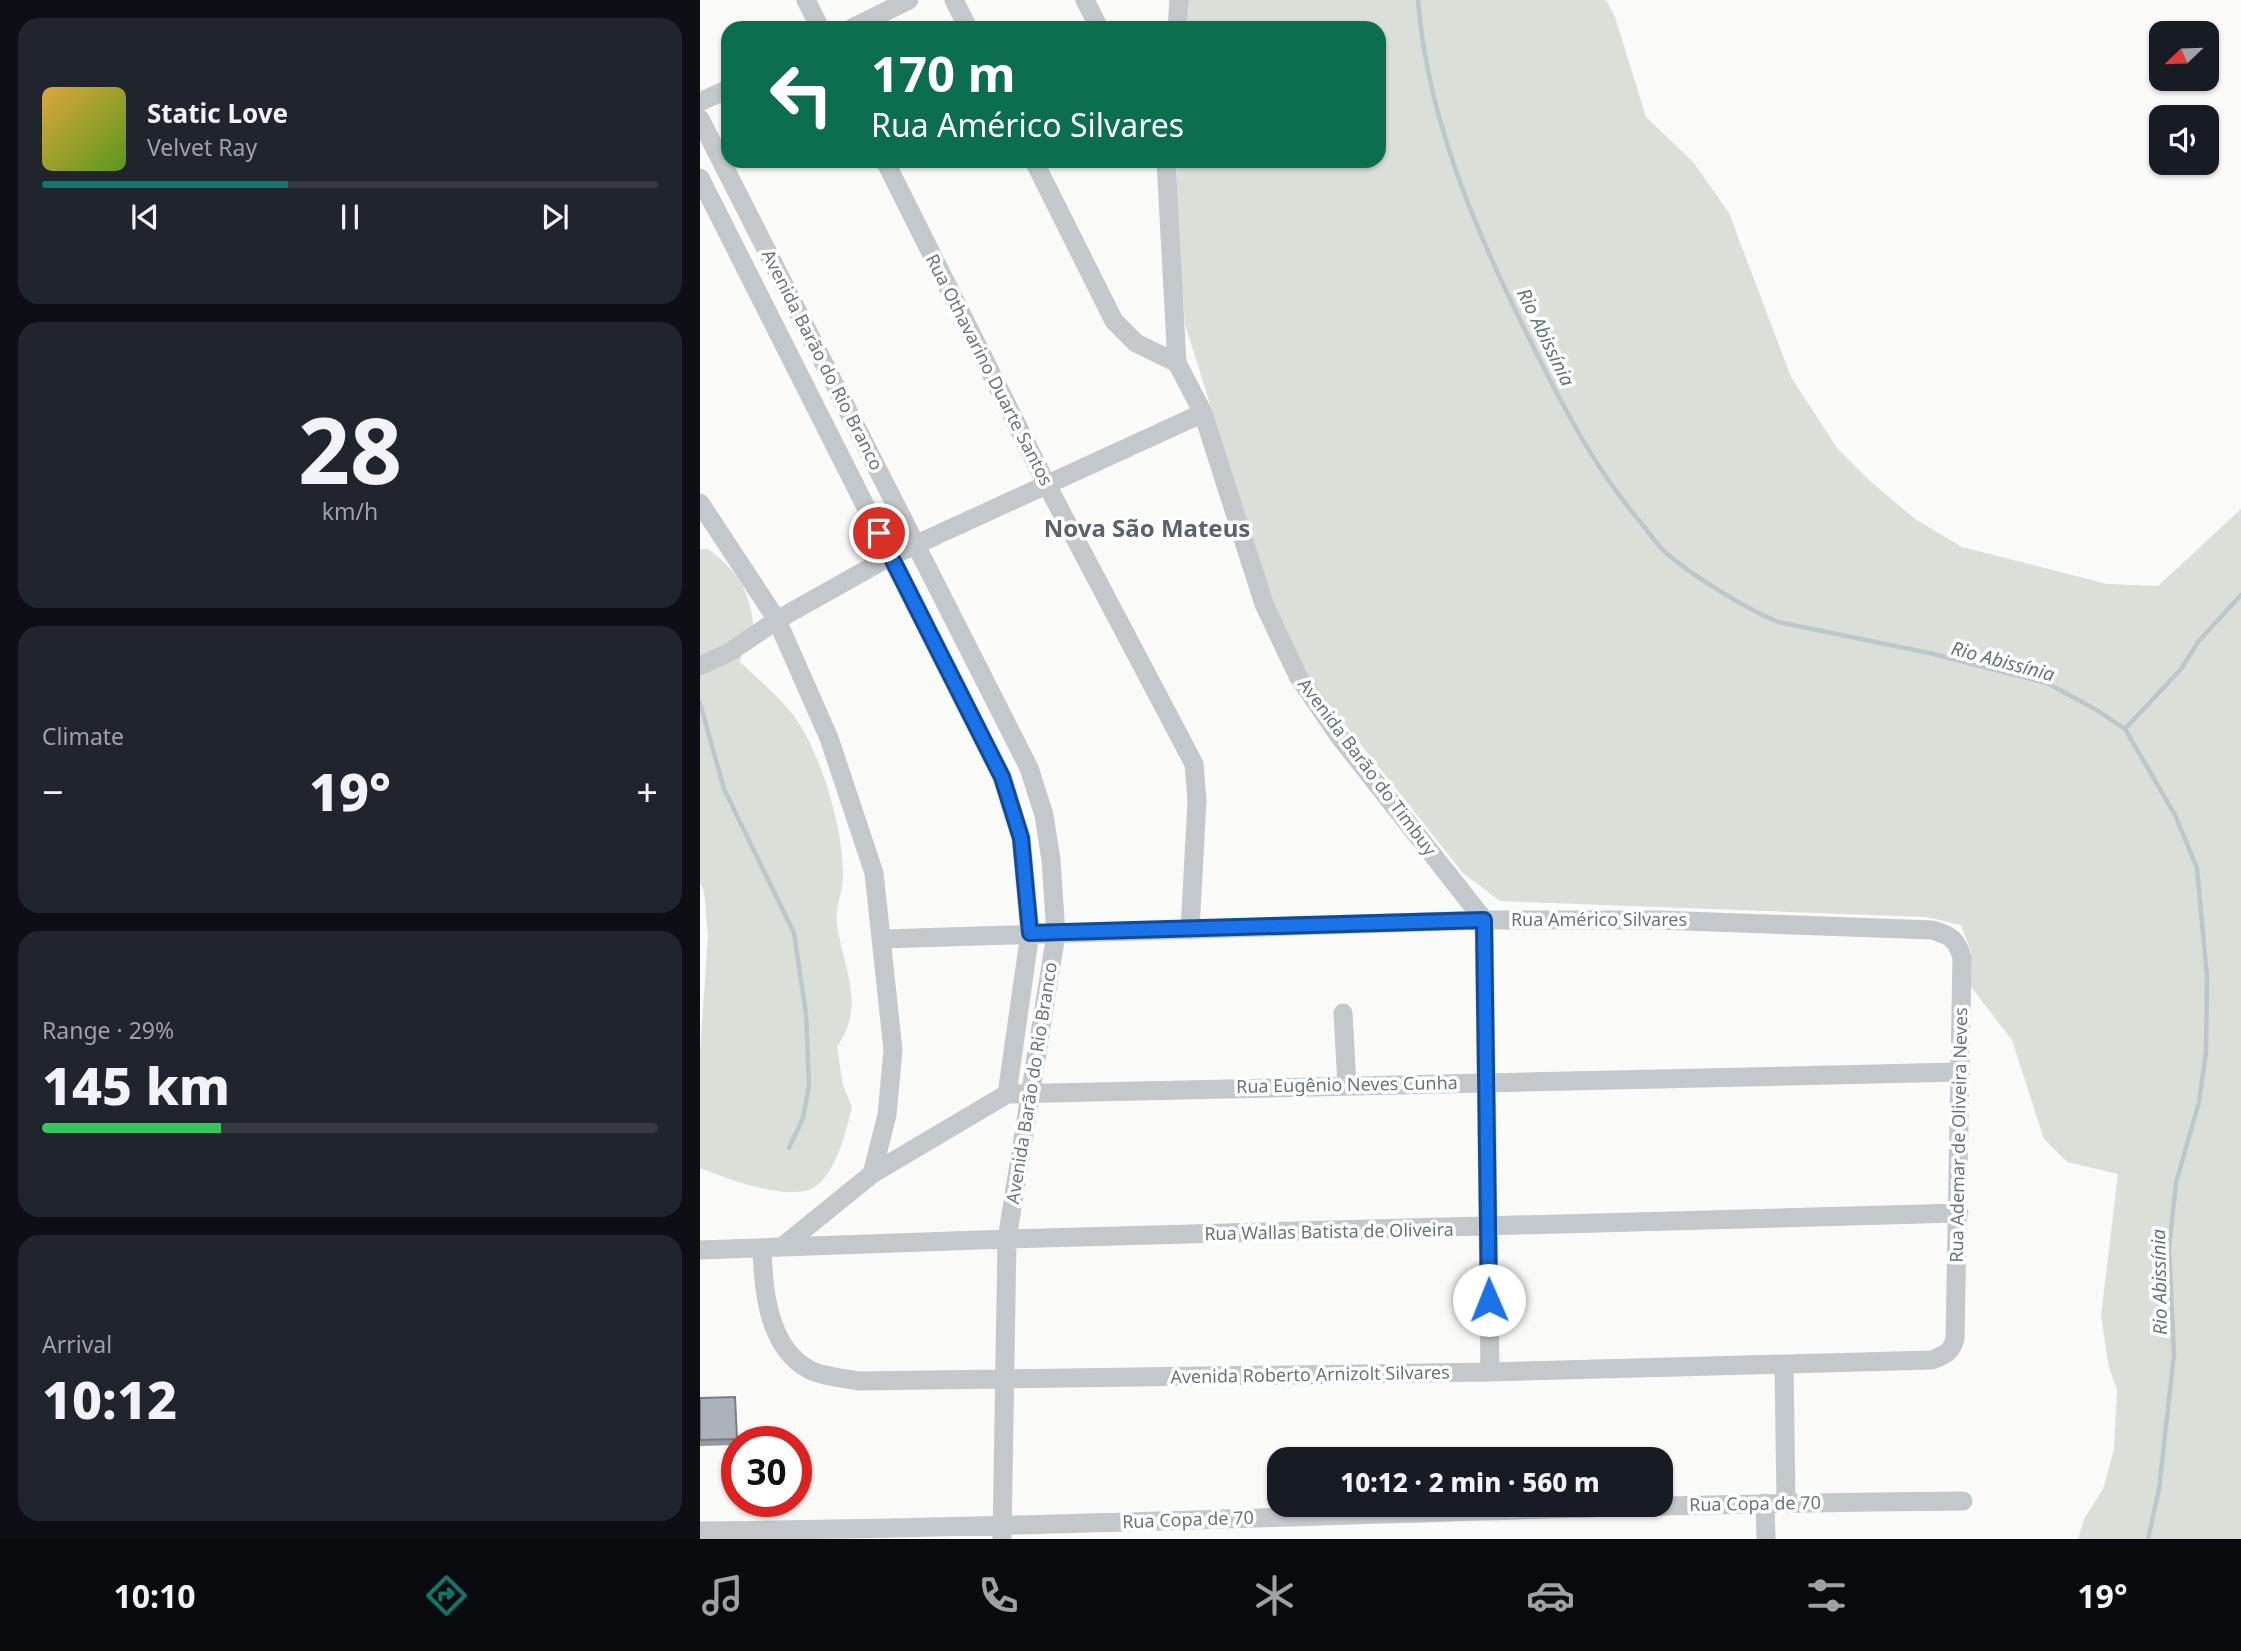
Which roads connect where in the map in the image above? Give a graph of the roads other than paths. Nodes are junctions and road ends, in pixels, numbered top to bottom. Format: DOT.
graph roads {
  1 [pos="806,0"];
  2 [pos="909,0"];
  3 [pos="954,0"];
  4 [pos="1084,0"];
  5 [pos="1179,0"];
  6 [pos="816,21"];
  7 [pos="866,21"];
  8 [pos="964,21"];
  9 [pos="1095,21"];
  10 [pos="1178,21"];
  11 [pos="721,92"];
  12 [pos="700,102"];
  13 [pos="700,120"];
  14 [pos="721,161"];
  15 [pos="725,168"];
  16 [pos="888,168"];
  17 [pos="1038,168"];
  18 [pos="1167,168"];
  19 [pos="700,178"];
  20 [pos="1177,363"];
  21 [pos="1203,413"];
  22 [pos="1047,485"];
  23 [pos="700,503"];
  24 [pos="708,529"];
  25 [pos="917,545"];
  26 [pos="891,556"];
  27 [pos="777,620"];
  28 [pos="700,666"];
  29 [pos="1029,768"];
  30 [pos="1002,777"];
  31 [pos="1484,920"];
  32 [pos="1190,930"];
  33 [pos="1932,930"];
  34 [pos="1030,933"];
  35 [pos="1056,934"];
  36 [pos="883,939"];
  37 [pos="1343,1013"];
  38 [pos="1960,1072"];
  39 [pos="1486,1082"];
  40 [pos="1347,1086"];
  41 [pos="1030,1093"];
  42 [pos="1007,1094"];
  43 [pos="872,1174"];
  44 [pos="1959,1213"];
  45 [pos="1487,1228"];
  46 [pos="1007,1239"];
  47 [pos="782,1247"];
  48 [pos="762,1248"];
  49 [pos="700,1250"];
  50 [pos="1947,1355"];
  51 [pos="1784,1364"];
  52 [pos="1490,1372"];
  53 [pos="1003,1381"];
  54 [pos="1963,1501"];
  55 [pos="1786,1502"];
  56 [pos="1765,1503"];
  57 [pos="700,1531"];
  58 [pos="1002,1532"];
  59 [pos="1766,1539"];
  1 -- 6 [label="street"];
  2 -- 7 [label="street"];
  3 -- 8 [label="street"];
  4 -- 9 [label="street"];
  5 -- 10 [label="street"];
  11 -- 12 [label="street"];
  13 -- 14 [label="street, Avenida Barão do Rio Branco"];
  15 -- 25 [label="street, Avenida Barão do Rio Branco"];
  16 -- 22 [label="street, Rua Othavarino Duarte Santos"];
  17 -- 20 [label="street"];
  18 -- 20 [label="street, Avenida Barão do Timbuy"];
  19 -- 26 [label="street, Avenida Barão do Rio Branco"];
  20 -- 21 [label="street, Avenida Barão do Timbuy"];
  21 -- 22 [label="street"];
  21 -- 31 [label="street, Avenida Barão do Timbuy"];
  22 -- 25 [label="street"];
  22 -- 32 [label="street, Rua Othavarino Duarte Santos"];
  23 -- 24 [label="street"];
  24 -- 27 [label="street"];
  25 -- 26 [label="street"];
  25 -- 29 [label="street, Avenida Barão do Rio Branco"];
  26 -- 27 [label="street"];
  26 -- 30 [label="street, Avenida Barão do Rio Branco"];
  27 -- 28 [label="street"];
  27 -- 36 [label="street"];
  29 -- 30 [label="street"];
  29 -- 35 [label="street, Avenida Barão do Rio Branco"];
  30 -- 34 [label="street, Avenida Barão do Rio Branco"];
  31 -- 32 [label="street, Rua Américo Silvares"];
  31 -- 33 [label="street, Rua Américo Silvares"];
  31 -- 39 [label="street"];
  32 -- 35 [label="street, Rua Américo Silvares"];
  33 -- 38 [label="street, Rua Ademar de Oliveira Neves"];
  34 -- 35 [label="street, Rua Américo Silvares"];
  34 -- 36 [label="street, Rua Américo Silvares"];
  34 -- 42 [label="street, Avenida Barão do Rio Branco"];
  35 -- 41 [label="street, Avenida Barão do Rio Branco"];
  36 -- 43 [label="street"];
  37 -- 40 [label="street"];
  38 -- 39 [label="street, Rua Eugênio Neves Cunha"];
  38 -- 44 [label="street, Rua Ademar de Oliveira Neves"];
  39 -- 40 [label="street, Rua Eugênio Neves Cunha"];
  39 -- 45 [label="street"];
  40 -- 41 [label="street, Rua Eugênio Neves Cunha"];
  41 -- 42 [label="street, Rua Eugênio Neves Cunha"];
  41 -- 46 [label="street, Avenida Barão do Rio Branco"];
  42 -- 43 [label="street, Rua Eugênio Neves Cunha"];
  43 -- 47 [label="street, Rua Eugênio Neves Cunha"];
  44 -- 45 [label="street, Rua Wallas Batista de Oliveira"];
  44 -- 50 [label="street, Rua Ademar de Oliveira Neves"];
  45 -- 46 [label="street, Rua Wallas Batista de Oliveira"];
  45 -- 52 [label="street"];
  46 -- 47 [label="street, Rua Wallas Batista de Oliveira"];
  46 -- 53 [label="street, Avenida Barão do Rio Branco"];
  47 -- 48 [label="street, Rua Wallas Batista de Oliveira"];
  48 -- 49 [label="street, Rua Wallas Batista de Oliveira"];
  48 -- 53 [label="street, Avenida Roberto Arnizolt Silvares"];
  50 -- 51 [label="street, Avenida Roberto Arnizolt Silvares"];
  51 -- 52 [label="street, Avenida Roberto Arnizolt Silvares"];
  51 -- 55 [label="street"];
  52 -- 53 [label="street, Avenida Roberto Arnizolt Silvares"];
  53 -- 58 [label="street, Avenida Barão do Rio Branco"];
  54 -- 55 [label="street, Rua Copa de 70"];
  55 -- 56 [label="street, Rua Copa de 70"];
  56 -- 58 [label="street, Rua Copa de 70"];
  56 -- 59 [label="street"];
  57 -- 58 [label="street, Rua Copa de 70"];
}
